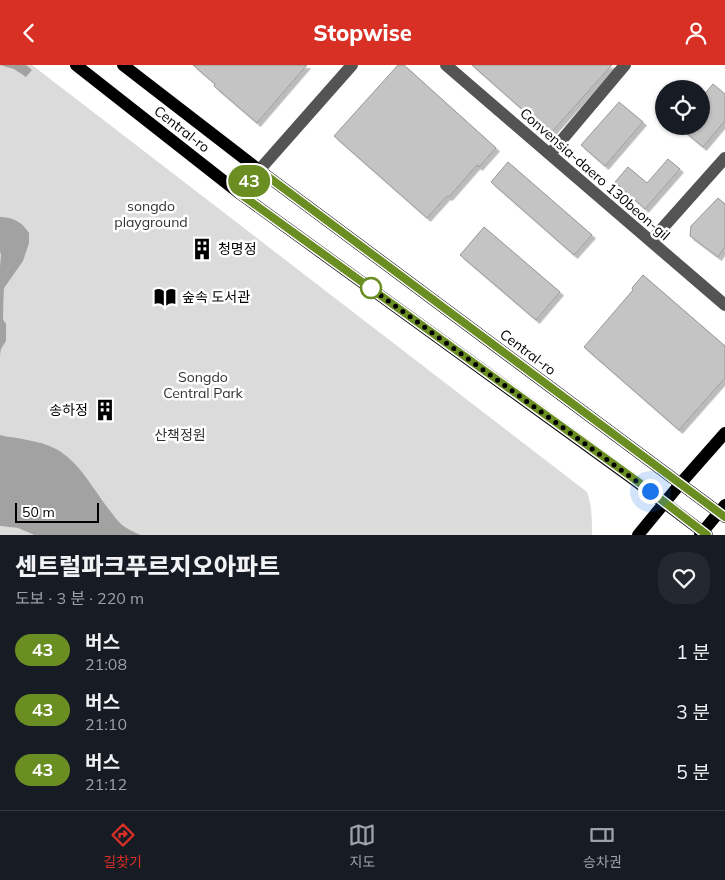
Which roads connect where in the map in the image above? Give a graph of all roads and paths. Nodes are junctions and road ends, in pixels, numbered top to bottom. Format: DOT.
graph roads {
  1 [pos="76,65"];
  2 [pos="123,65"];
  3 [pos="352,65"];
  4 [pos="446,65"];
  5 [pos="625,65"];
  6 [pos="550,154"];
  7 [pos="725,157"];
  8 [pos="259,170"];
  9 [pos="239,193"];
  10 [pos="651,241"];
  11 [pos="725,305"];
  12 [pos="725,433"];
  13 [pos="680,484"];
  14 [pos="665,503"];
  15 [pos="723,511"];
  16 [pos="703,534"];
  17 [pos="638,535"];
  1 -- 9 [label="main road, Central-ro"];
  2 -- 8 [label="main road, Central-ro"];
  3 -- 8 [label="street"];
  4 -- 6 [label="street, Convensia-daero 130beon-gil"];
  5 -- 6 [label="street"];
  6 -- 10 [label="street, Convensia-daero 130beon-gil"];
  7 -- 10 [label="street"];
  8 -- 9 [label="street"];
  8 -- 13 [label="main road, Central-ro"];
  9 -- 14 [label="main road, Central-ro"];
  10 -- 11 [label="street, Convensia-daero 130beon-gil"];
  12 -- 13 [label="main road"];
  13 -- 14 [label="main road"];
  13 -- 15 [label="main road, Central-ro"];
  14 -- 16 [label="main road, Central-ro"];
  14 -- 17 [label="main road"];
  15 -- 16 [label="main road"];
}
